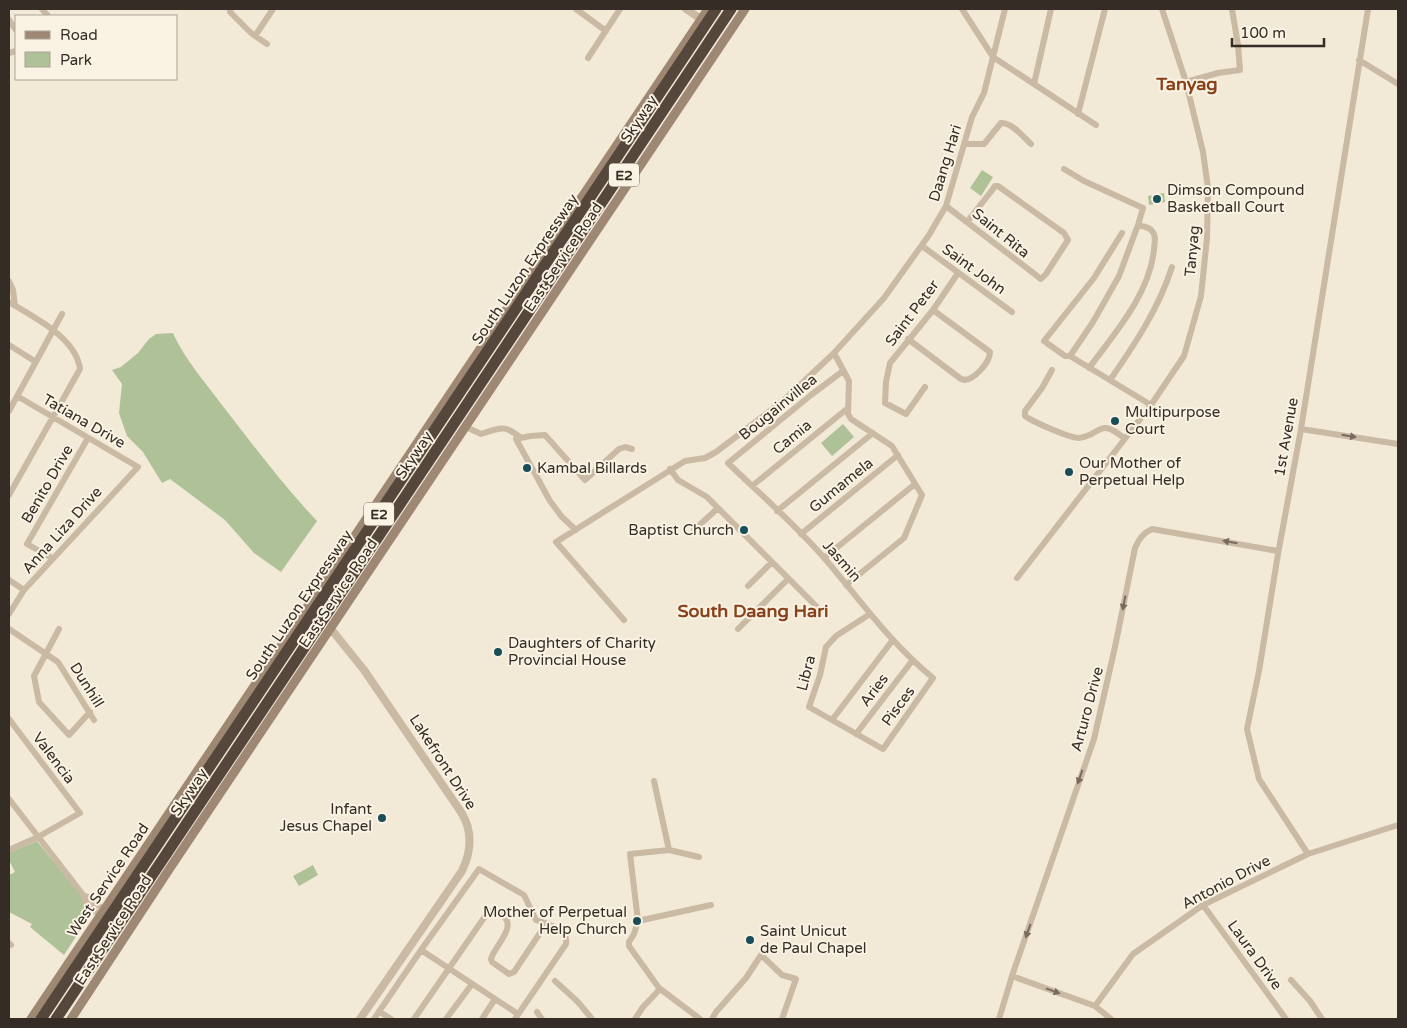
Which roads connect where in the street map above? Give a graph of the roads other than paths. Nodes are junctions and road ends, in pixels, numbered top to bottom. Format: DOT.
graph roads {
  1 [pos="273,9"];
  2 [pos="576,9"];
  3 [pos="620,9"];
  4 [pos="686,9"];
  5 [pos="708,9"];
  6 [pos="716,9"];
  7 [pos="722,9"];
  8 [pos="731,9"];
  9 [pos="735,9"];
  10 [pos="745,9"];
  11 [pos="962,9"];
  12 [pos="1005,9"];
  13 [pos="1051,9"];
  14 [pos="1105,9"];
  15 [pos="1162,9"];
  16 [pos="1232,9"];
  17 [pos="1368,9"];
  18 [pos="231,10"];
  19 [pos="701,19"];
  20 [pos="606,31"];
  21 [pos="255,36"];
  22 [pos="267,44"];
  23 [pos="993,57"];
  24 [pos="588,58"];
  25 [pos="1359,60"];
  26 [pos="1186,82"];
  27 [pos="1034,84"];
  28 [pos="1398,84"];
  29 [pos="1078,114"];
  30 [pos="1096,125"];
  31 [pos="965,144"];
  32 [pos="1031,144"];
  33 [pos="1064,169"];
  34 [pos="946,206"];
  35 [pos="967,222"];
  36 [pos="1138,225"];
  37 [pos="1122,233"];
  38 [pos="922,246"];
  39 [pos="1172,267"];
  40 [pos="958,273"];
  41 [pos="9,281"];
  42 [pos="12,304"];
  43 [pos="933,310"];
  44 [pos="1012,312"];
  45 [pos="62,314"];
  46 [pos="54,329"];
  47 [pos="908,339"];
  48 [pos="9,345"];
  49 [pos="834,353"];
  50 [pos="1070,356"];
  51 [pos="36,362"];
  52 [pos="1089,368"];
  53 [pos="1052,370"];
  54 [pos="843,371"];
  55 [pos="1110,380"];
  56 [pos="925,386"];
  57 [pos="17,396"];
  58 [pos="1153,403"];
  59 [pos="848,408"];
  60 [pos="9,411"];
  61 [pos="53,418"];
  62 [pos="466,427"];
  63 [pos="1301,429"];
  64 [pos="873,433"];
  65 [pos="88,438"];
  66 [pos="521,438"];
  67 [pos="1124,438"];
  68 [pos="1398,444"];
  69 [pos="632,449"];
  70 [pos="898,455"];
  71 [pos="728,463"];
  72 [pos="138,467"];
  73 [pos="670,469"];
  74 [pos="915,484"];
  75 [pos="752,486"];
  76 [pos="9,495"];
  77 [pos="718,508"];
  78 [pos="777,511"];
  79 [pos="576,530"];
  80 [pos="694,530"];
  81 [pos="801,534"];
  82 [pos="1278,551"];
  83 [pos="52,558"];
  84 [pos="824,558"];
  85 [pos="772,562"];
  86 [pos="1017,578"];
  87 [pos="788,579"];
  88 [pos="9,580"];
  89 [pos="846,585"];
  90 [pos="748,586"];
  91 [pos="24,590"];
  92 [pos="820,610"];
  93 [pos="9,614"];
  94 [pos="870,614"];
  95 [pos="624,620"];
  96 [pos="9,629"];
  97 [pos="59,629"];
  98 [pos="331,629"];
  99 [pos="738,629"];
  100 [pos="892,641"];
  101 [pos="46,654"];
  102 [pos="912,661"];
  103 [pos="933,678"];
  104 [pos="90,712"];
  105 [pos="9,719"];
  106 [pos="94,720"];
  107 [pos="832,720"];
  108 [pos="856,734"];
  109 [pos="883,749"];
  110 [pos="654,781"];
  111 [pos="9,799"];
  112 [pos="1398,825"];
  113 [pos="38,837"];
  114 [pos="9,850"];
  115 [pos="669,850"];
  116 [pos="1308,854"];
  117 [pos="699,857"];
  118 [pos="711,905"];
  119 [pos="1203,905"];
  120 [pos="102,913"];
  121 [pos="638,921"];
  122 [pos="546,924"];
  123 [pos="421,950"];
  124 [pos="449,968"];
  125 [pos="1012,976"];
  126 [pos="1291,980"];
  127 [pos="555,981"];
  128 [pos="472,984"];
  129 [pos="660,989"];
  130 [pos="495,999"];
  131 [pos="1094,1006"];
  132 [pos="380,1012"];
  133 [pos="537,1012"];
  134 [pos="691,1012"];
  135 [pos="517,1017"];
  136 [pos="31,1019"];
  137 [pos="41,1019"];
  138 [pos="48,1019"];
  139 [pos="56,1019"];
  140 [pos="60,1019"];
  141 [pos="71,1019"];
  142 [pos="360,1019"];
  143 [pos="374,1019"];
  144 [pos="391,1019"];
  145 [pos="414,1019"];
  146 [pos="446,1019"];
  147 [pos="482,1019"];
  148 [pos="542,1019"];
  149 [pos="592,1019"];
  150 [pos="635,1019"];
  151 [pos="685,1019"];
  152 [pos="700,1019"];
  153 [pos="712,1019"];
  154 [pos="782,1019"];
  155 [pos="999,1019"];
  156 [pos="1111,1019"];
  157 [pos="1286,1019"];
  158 [pos="1322,1019"];
  1 -- 21 [label="street"];
  2 -- 20 [label="street"];
  3 -- 20 [label="street"];
  4 -- 19 [label="street"];
  5 -- 19 [label="main road, West Service Road"];
  6 -- 137 [label="highway, South Luzon Expressway / E2"];
  7 -- 138 [label="highway, Skyway / E2"];
  8 -- 139 [label="highway, Skyway / E2"];
  9 -- 140 [label="highway, South Luzon Expressway / E2"];
  10 -- 62 [label="main road, East Service Road"];
  11 -- 23 [label="street"];
  12 -- 23 [label="street, Daang Hari"];
  13 -- 27 [label="street"];
  14 -- 29 [label="street"];
  15 -- 26 [label="street, Tanyag"];
  16 -- 26 [label="street"];
  17 -- 25 [label="street, 1st Avenue"];
  18 -- 21 [label="street"];
  19 -- 120 [label="main road, West Service Road"];
  20 -- 24 [label="street"];
  21 -- 22 [label="street"];
  23 -- 27 [label="street"];
  23 -- 31 [label="street, Daang Hari"];
  25 -- 28 [label="street"];
  25 -- 63 [label="street, 1st Avenue"];
  26 -- 58 [label="street, Tanyag"];
  27 -- 29 [label="street"];
  29 -- 30 [label="street"];
  31 -- 32 [label="street"];
  31 -- 34 [label="street, Daang Hari"];
  33 -- 36 [label="street"];
  34 -- 35 [label="street, Saint Rita"];
  34 -- 38 [label="street, Daang Hari"];
  35 -- 35 [label="street, Saint Rita"];
  36 -- 50 [label="street"];
  36 -- 52 [label="street"];
  37 -- 50 [label="street"];
  38 -- 40 [label="street, Saint John"];
  38 -- 49 [label="street, Daang Hari"];
  39 -- 55 [label="street"];
  40 -- 43 [label="street, Saint Peter"];
  40 -- 44 [label="street, Saint John"];
  41 -- 42 [label="street"];
  42 -- 46 [label="street"];
  43 -- 47 [label="street, Saint Peter"];
  43 -- 47 [label="street"];
  45 -- 46 [label="street"];
  46 -- 51 [label="street"];
  46 -- 61 [label="street"];
  47 -- 56 [label="street, Saint Peter"];
  48 -- 51 [label="street"];
  49 -- 54 [label="street"];
  49 -- 73 [label="street, Daang Hari"];
  50 -- 52 [label="street"];
  51 -- 57 [label="street"];
  52 -- 55 [label="street"];
  53 -- 67 [label="street"];
  54 -- 59 [label="street"];
  54 -- 71 [label="street, Bougainvillea"];
  55 -- 58 [label="street"];
  57 -- 60 [label="street"];
  57 -- 61 [label="street, Tatiana Drive"];
  58 -- 67 [label="street, Tanyag"];
  59 -- 64 [label="street"];
  59 -- 75 [label="street, Camia"];
  61 -- 65 [label="street, Tatiana Drive"];
  61 -- 76 [label="street"];
  62 -- 66 [label="street"];
  62 -- 98 [label="main road, East Service Road"];
  63 -- 68 [label="street, one-way"];
  63 -- 82 [label="street, 1st Avenue"];
  64 -- 70 [label="street"];
  64 -- 78 [label="street"];
  65 -- 72 [label="street, Tatiana Drive"];
  65 -- 83 [label="street, Benito Drive"];
  66 -- 69 [label="street"];
  66 -- 79 [label="street"];
  67 -- 86 [label="street, Tanyag"];
  70 -- 74 [label="street"];
  70 -- 81 [label="street, Gumamela"];
  71 -- 75 [label="street, Jasmin"];
  72 -- 83 [label="street, Anna Liza Drive"];
  73 -- 77 [label="street"];
  73 -- 79 [label="street, Daang Hari"];
  74 -- 84 [label="street"];
  74 -- 89 [label="street"];
  75 -- 78 [label="street, Jasmin"];
  77 -- 80 [label="street"];
  77 -- 85 [label="street"];
  78 -- 81 [label="street, Jasmin"];
  79 -- 95 [label="street, Daang Hari"];
  81 -- 84 [label="street, Jasmin"];
  82 -- 116 [label="street, 1st Avenue"];
  82 -- 125 [label="street, Arturo Drive, one-way"];
  83 -- 91 [label="street, Anna Liza Drive"];
  84 -- 89 [label="street, Jasmin"];
  85 -- 87 [label="street"];
  85 -- 90 [label="street"];
  87 -- 92 [label="street"];
  87 -- 99 [label="street"];
  88 -- 91 [label="street"];
  89 -- 94 [label="street, Jasmin"];
  91 -- 93 [label="street, Anna Liza Drive"];
  94 -- 100 [label="street, Jasmin"];
  94 -- 107 [label="street, Libra"];
  96 -- 101 [label="street, Dunhill"];
  97 -- 101 [label="street"];
  98 -- 141 [label="main road, East Service Road"];
  98 -- 142 [label="street, Lakefront Drive"];
  100 -- 102 [label="street, Jasmin"];
  100 -- 107 [label="street"];
  101 -- 104 [label="street, Dunhill"];
  101 -- 104 [label="street"];
  102 -- 103 [label="street, Jasmin"];
  102 -- 108 [label="street, Aries"];
  103 -- 109 [label="street, Pisces"];
  104 -- 106 [label="street, Dunhill"];
  105 -- 113 [label="street, Valencia"];
  107 -- 108 [label="street, Libra"];
  108 -- 109 [label="street, Libra"];
  110 -- 115 [label="street"];
  111 -- 113 [label="street"];
  112 -- 116 [label="street, Antonio Drive"];
  113 -- 114 [label="street"];
  113 -- 120 [label="street"];
  115 -- 117 [label="street"];
  115 -- 121 [label="street"];
  116 -- 119 [label="street, Antonio Drive"];
  118 -- 121 [label="street"];
  119 -- 131 [label="street, Antonio Drive"];
  119 -- 157 [label="street, Laura Drive"];
  120 -- 136 [label="main road, West Service Road"];
  121 -- 129 [label="street"];
  122 -- 123 [label="street"];
  122 -- 124 [label="street"];
  122 -- 135 [label="street"];
  123 -- 124 [label="street"];
  123 -- 132 [label="street"];
  124 -- 128 [label="street"];
  124 -- 145 [label="street"];
  125 -- 131 [label="street, one-way"];
  125 -- 155 [label="street, Arturo Drive"];
  126 -- 158 [label="street"];
  127 -- 149 [label="street"];
  128 -- 130 [label="street"];
  128 -- 146 [label="street"];
  129 -- 134 [label="street"];
  129 -- 150 [label="street"];
  130 -- 135 [label="street"];
  130 -- 147 [label="street"];
  131 -- 156 [label="street"];
  132 -- 143 [label="street"];
  132 -- 144 [label="street"];
  133 -- 148 [label="street"];
  134 -- 151 [label="street"];
  134 -- 152 [label="street"];
  153 -- 154 [label="street"];
}
